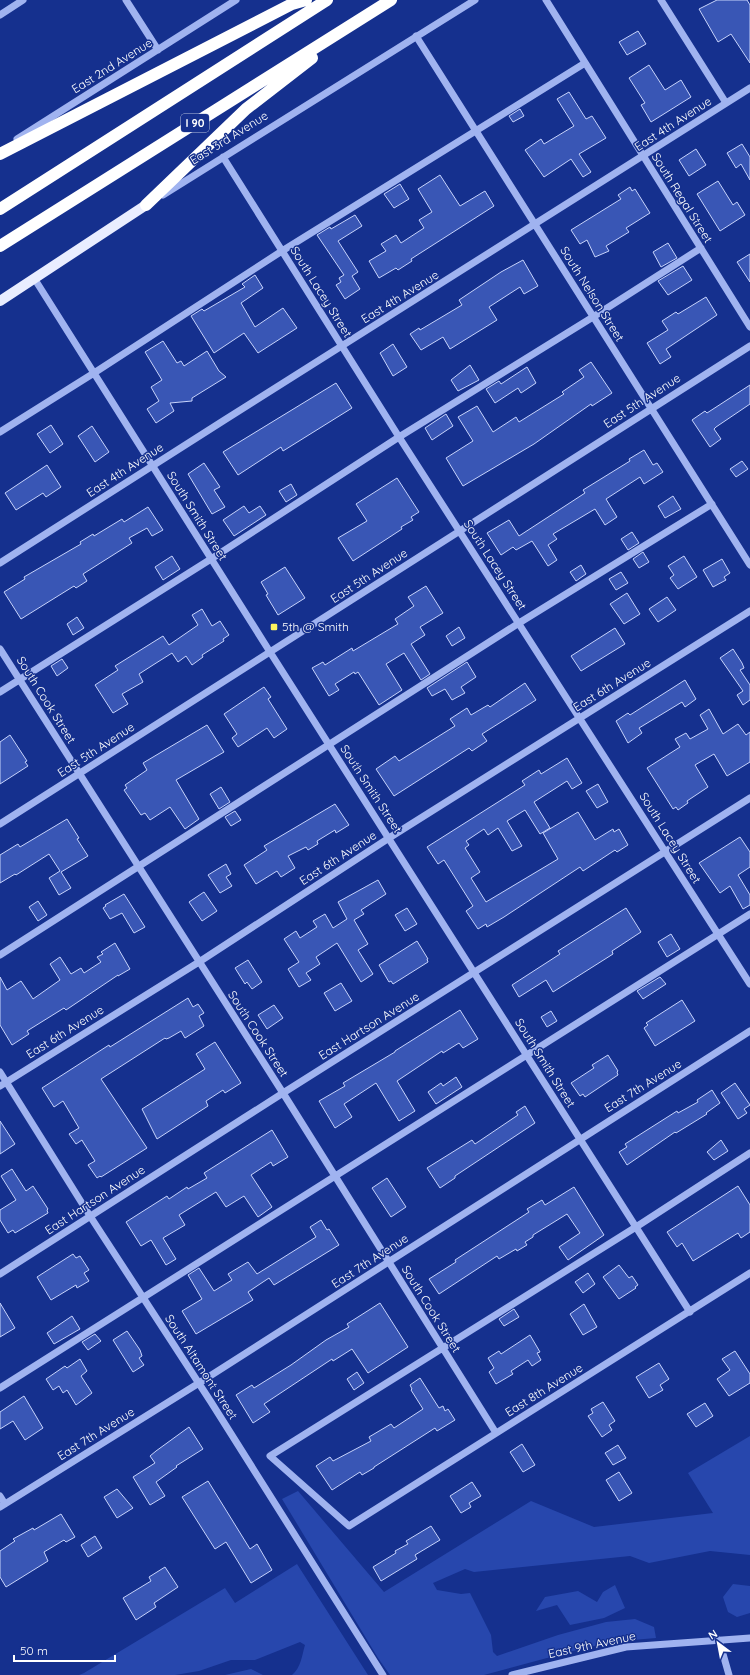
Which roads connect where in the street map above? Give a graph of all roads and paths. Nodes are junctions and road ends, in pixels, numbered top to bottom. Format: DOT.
graph roads {
  1 [pos="23,0"];
  2 [pos="126,0"];
  3 [pos="236,0"];
  4 [pos="306,0"];
  5 [pos="327,0"];
  6 [pos="391,0"];
  7 [pos="475,0"];
  8 [pos="546,0"];
  9 [pos="661,0"];
  10 [pos="369,14"];
  11 [pos="0,15"];
  12 [pos="416,36"];
  13 [pos="158,50"];
  14 [pos="585,63"];
  15 [pos="750,88"];
  16 [pos="726,103"];
  17 [pos="476,132"];
  18 [pos="0,150"];
  19 [pos="0,154"];
  20 [pos="643,156"];
  21 [pos="223,157"];
  22 [pos="146,205"];
  23 [pos="0,209"];
  24 [pos="535,224"];
  25 [pos="0,246"];
  26 [pos="700,248"];
  27 [pos="282,251"];
  28 [pos="34,278"];
  29 [pos="0,301"];
  30 [pos="593,317"];
  31 [pos="750,327"];
  32 [pos="750,346"];
  33 [pos="342,347"];
  34 [pos="94,373"];
  35 [pos="651,408"];
  36 [pos="0,432"];
  37 [pos="399,437"];
  38 [pos="152,465"];
  39 [pos="712,504"];
  40 [pos="460,531"];
  41 [pos="211,558"];
  42 [pos="0,563"];
  43 [pos="750,565"];
  44 [pos="750,611"];
  45 [pos="519,623"];
  46 [pos="0,649"];
  47 [pos="270,652"];
  48 [pos="19,679"];
  49 [pos="0,692"];
  50 [pos="580,718"];
  51 [pos="329,745"];
  52 [pos="79,774"];
  53 [pos="750,798"];
  54 [pos="0,824"];
  55 [pos="389,838"];
  56 [pos="665,852"];
  57 [pos="139,868"];
  58 [pos="750,914"];
  59 [pos="718,934"];
  60 [pos="0,955"];
  61 [pos="199,962"];
  62 [pos="475,973"];
  63 [pos="750,984"];
  64 [pos="750,1031"];
  65 [pos="526,1054"];
  66 [pos="0,1072"];
  67 [pos="3,1084"];
  68 [pos="283,1093"];
  69 [pos="580,1139"];
  70 [pos="750,1153"];
  71 [pos="335,1176"];
  72 [pos="90,1216"];
  73 [pos="636,1226"];
  74 [pos="388,1262"];
  75 [pos="750,1273"];
  76 [pos="0,1274"];
  77 [pos="143,1298"];
  78 [pos="690,1312"];
  79 [pos="442,1347"];
  80 [pos="199,1383"];
  81 [pos="0,1388"];
  82 [pos="496,1433"];
  83 [pos="0,1496"];
  84 [pos="3,1506"];
  85 [pos="750,1638"];
  86 [pos="719,1640"];
  87 [pos="383,1675"];
  88 [pos="512,1675"];
  89 [pos="729,1675"];
  1 -- 11 [label="street"];
  2 -- 13 [label="street"];
  3 -- 13 [label="street, East 2nd Avenue"];
  4 -- 19 [label="highway"];
  5 -- 23 [label="highway, I 90"];
  6 -- 10 [label="highway, I 90"];
  7 -- 12 [label="street, East 3rd Avenue"];
  8 -- 14 [label="street, South Regal Street"];
  9 -- 16 [label="street"];
  10 -- 22 [label="highway"];
  10 -- 25 [label="highway, I 90"];
  12 -- 17 [label="street, South Nelson Street"];
  12 -- 21 [label="street, East 3rd Avenue"];
  13 -- 18 [label="street, East 2nd Avenue"];
  14 -- 17 [label="street"];
  14 -- 20 [label="street, South Regal Street"];
  15 -- 16 [label="street, East 4th Avenue"];
  16 -- 20 [label="street, East 4th Avenue"];
  17 -- 24 [label="street, South Nelson Street"];
  17 -- 27 [label="street"];
  20 -- 24 [label="street, East 4th Avenue"];
  20 -- 26 [label="street, South Regal Street"];
  21 -- 22 [label="street, East 3rd Avenue"];
  21 -- 27 [label="street, South Lacey Street"];
  22 -- 28 [label="main road, East 3rd Avenue"];
  24 -- 30 [label="street, South Nelson Street"];
  24 -- 33 [label="street, East 4th Avenue"];
  26 -- 30 [label="street"];
  26 -- 31 [label="street, South Regal Street"];
  27 -- 33 [label="street, South Lacey Street"];
  27 -- 34 [label="street"];
  28 -- 29 [label="main road, East 3rd Avenue"];
  28 -- 34 [label="street, South Smith Street"];
  30 -- 35 [label="street, South Nelson Street"];
  30 -- 37 [label="street"];
  32 -- 35 [label="street, East 5th Avenue"];
  33 -- 37 [label="street, South Lacey Street"];
  33 -- 38 [label="street, East 4th Avenue"];
  34 -- 36 [label="street"];
  34 -- 38 [label="street, South Smith Street"];
  35 -- 39 [label="street, South Nelson Street"];
  35 -- 40 [label="street, East 5th Avenue"];
  37 -- 40 [label="street, South Lacey Street"];
  37 -- 41 [label="street"];
  38 -- 41 [label="street, South Smith Street"];
  38 -- 42 [label="street, East 4th Avenue"];
  39 -- 43 [label="street, South Nelson Street"];
  39 -- 45 [label="street"];
  40 -- 45 [label="street, South Lacey Street"];
  40 -- 47 [label="street, East 5th Avenue"];
  41 -- 47 [label="street, South Smith Street"];
  41 -- 48 [label="street"];
  44 -- 50 [label="street, East 6th Avenue"];
  45 -- 50 [label="street, South Lacey Street"];
  45 -- 51 [label="street"];
  46 -- 48 [label="street, South Cook Street"];
  47 -- 51 [label="street, South Smith Street"];
  47 -- 52 [label="street, East 5th Avenue"];
  48 -- 49 [label="street"];
  48 -- 52 [label="street, South Cook Street"];
  50 -- 55 [label="street, East 6th Avenue"];
  50 -- 56 [label="street, South Lacey Street"];
  51 -- 55 [label="street, South Smith Street"];
  51 -- 57 [label="street"];
  52 -- 54 [label="street, East 5th Avenue"];
  52 -- 57 [label="street, South Cook Street"];
  53 -- 56 [label="street, East Hartson Avenue"];
  55 -- 61 [label="street, East 6th Avenue"];
  55 -- 62 [label="street, South Smith Street"];
  56 -- 59 [label="street, South Lacey Street"];
  56 -- 62 [label="street, East Hartson Avenue"];
  57 -- 60 [label="street"];
  57 -- 61 [label="street, South Cook Street"];
  58 -- 59 [label="street"];
  59 -- 63 [label="street, South Lacey Street"];
  59 -- 65 [label="street"];
  61 -- 67 [label="street, East 6th Avenue"];
  61 -- 68 [label="street, South Cook Street"];
  62 -- 65 [label="street, South Smith Street"];
  62 -- 68 [label="street, East Hartson Avenue"];
  64 -- 69 [label="street, East 7th Avenue"];
  65 -- 69 [label="street, South Smith Street"];
  65 -- 71 [label="street"];
  66 -- 67 [label="street, South Altamont Street"];
  67 -- 72 [label="street, South Altamont Street"];
  68 -- 71 [label="street, South Cook Street"];
  68 -- 72 [label="street, East Hartson Avenue"];
  69 -- 73 [label="street, South Smith Street"];
  69 -- 74 [label="street, East 7th Avenue"];
  70 -- 73 [label="street"];
  71 -- 74 [label="street, South Cook Street"];
  71 -- 77 [label="street"];
  72 -- 76 [label="street, East Hartson Avenue"];
  72 -- 77 [label="street, South Altamont Street"];
  73 -- 78 [label="street, South Smith Street"];
  73 -- 79 [label="street"];
  74 -- 79 [label="street, South Cook Street"];
  74 -- 80 [label="street, East 7th Avenue"];
  75 -- 78 [label="street, East 8th Avenue"];
  77 -- 80 [label="street, South Altamont Street"];
  77 -- 81 [label="street"];
  78 -- 82 [label="street, East 8th Avenue"];
  79 -- 82 [label="street, South Cook Street"];
  79 -- 82 [label="street, East 8th Avenue"];
  80 -- 84 [label="street, East 7th Avenue"];
  80 -- 87 [label="street, South Altamont Street"];
  83 -- 84 [label="street"];
  85 -- 86 [label="street, East 9th Avenue"];
  86 -- 88 [label="street, East 9th Avenue"];
  86 -- 89 [label="street"];
}
